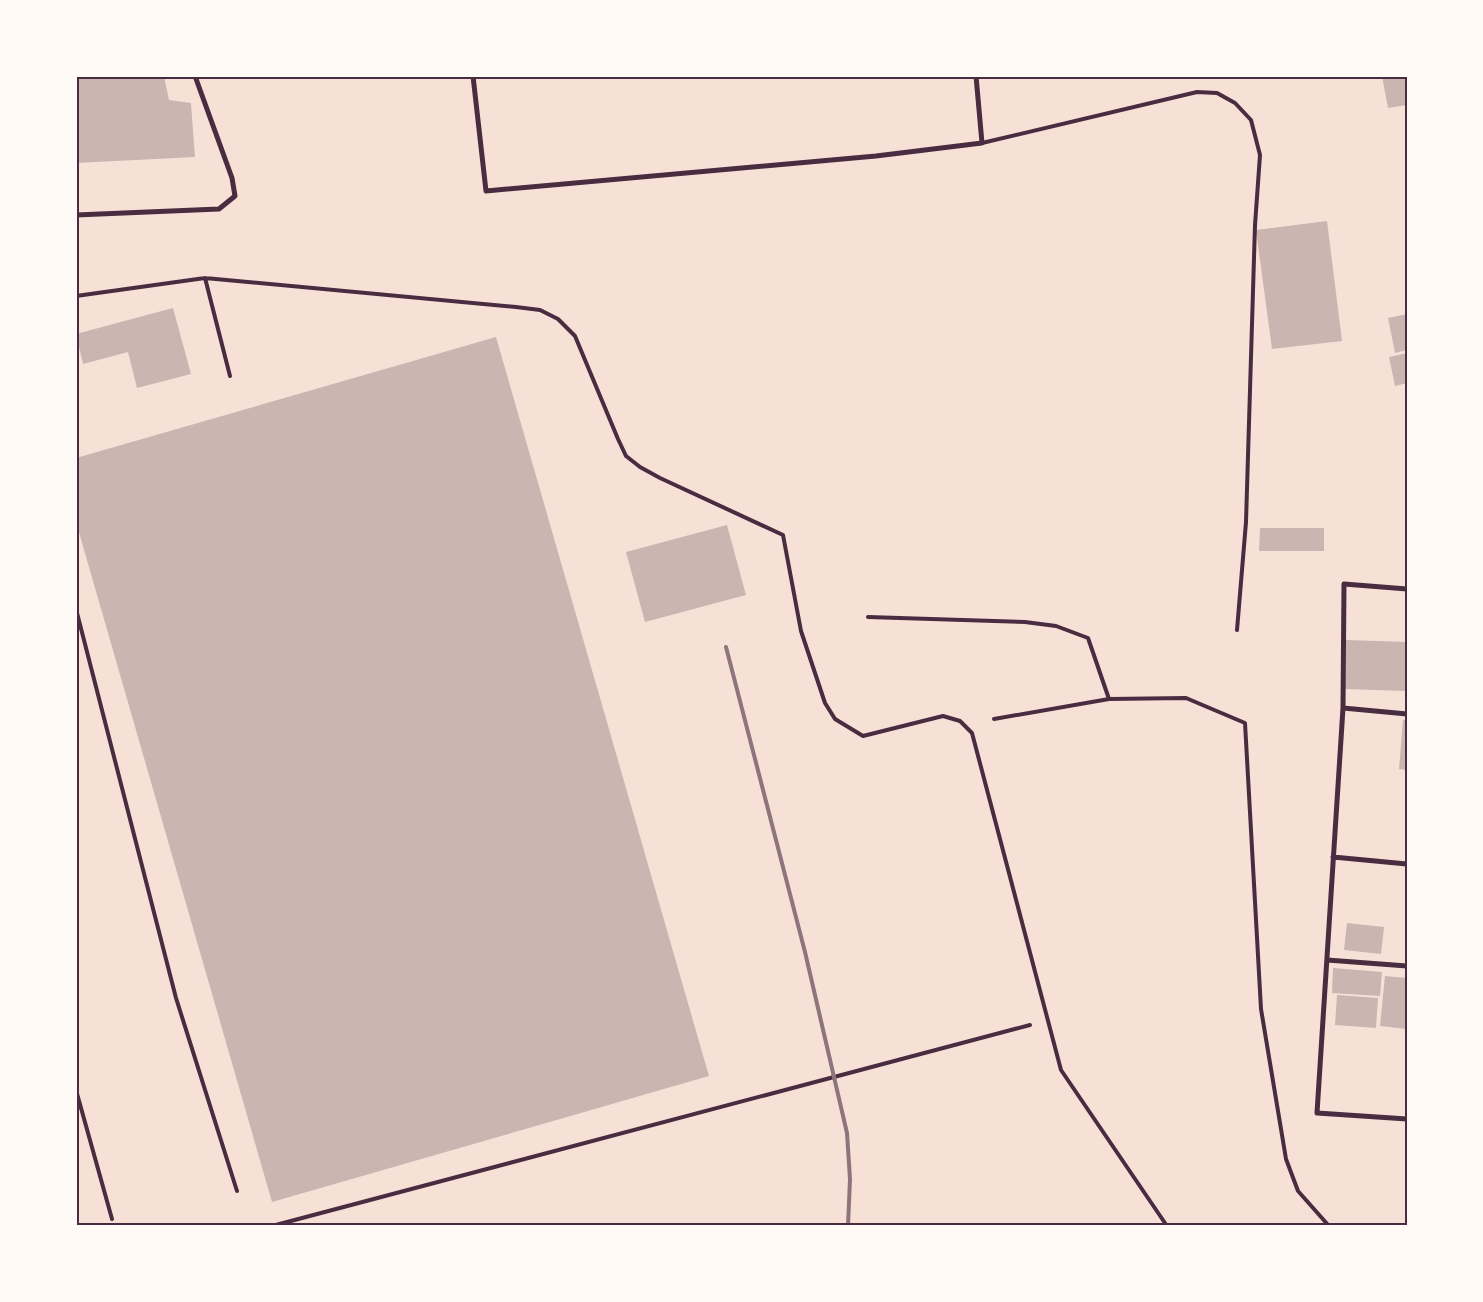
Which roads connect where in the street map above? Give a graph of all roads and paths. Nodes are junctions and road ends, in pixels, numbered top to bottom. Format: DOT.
graph roads {
  1 [pos="195,76"];
  2 [pos="473,76"];
  3 [pos="976,76"];
  4 [pos="982,143"];
  5 [pos="76,215"];
  6 [pos="205,278"];
  7 [pos="76,296"];
  8 [pos="230,376"];
  9 [pos="1407,589"];
  10 [pos="76,609"];
  11 [pos="868,617"];
  12 [pos="1237,630"];
  13 [pos="1109,699"];
  14 [pos="1343,708"];
  15 [pos="1407,714"];
  16 [pos="994,719"];
  17 [pos="1333,857"];
  18 [pos="1407,864"];
  19 [pos="1327,960"];
  20 [pos="1407,966"];
  21 [pos="1030,1025"];
  22 [pos="76,1090"];
  23 [pos="1407,1119"];
  24 [pos="237,1192"];
  25 [pos="112,1219"];
  26 [pos="272,1226"];
  27 [pos="1166,1226"];
  28 [pos="1329,1226"];
  1 -- 5 [label="street"];
  2 -- 4 [label="street"];
  3 -- 4 [label="street"];
  4 -- 12 [label="lane"];
  6 -- 7 [label="lane"];
  6 -- 8 [label="lane"];
  6 -- 27 [label="lane"];
  9 -- 14 [label="street"];
  10 -- 24 [label="lane"];
  11 -- 13 [label="lane"];
  13 -- 16 [label="lane"];
  13 -- 28 [label="lane"];
  14 -- 15 [label="street"];
  14 -- 17 [label="street"];
  17 -- 18 [label="street"];
  17 -- 19 [label="street"];
  19 -- 20 [label="street"];
  19 -- 23 [label="street"];
  21 -- 26 [label="lane"];
  22 -- 25 [label="lane"];
}
